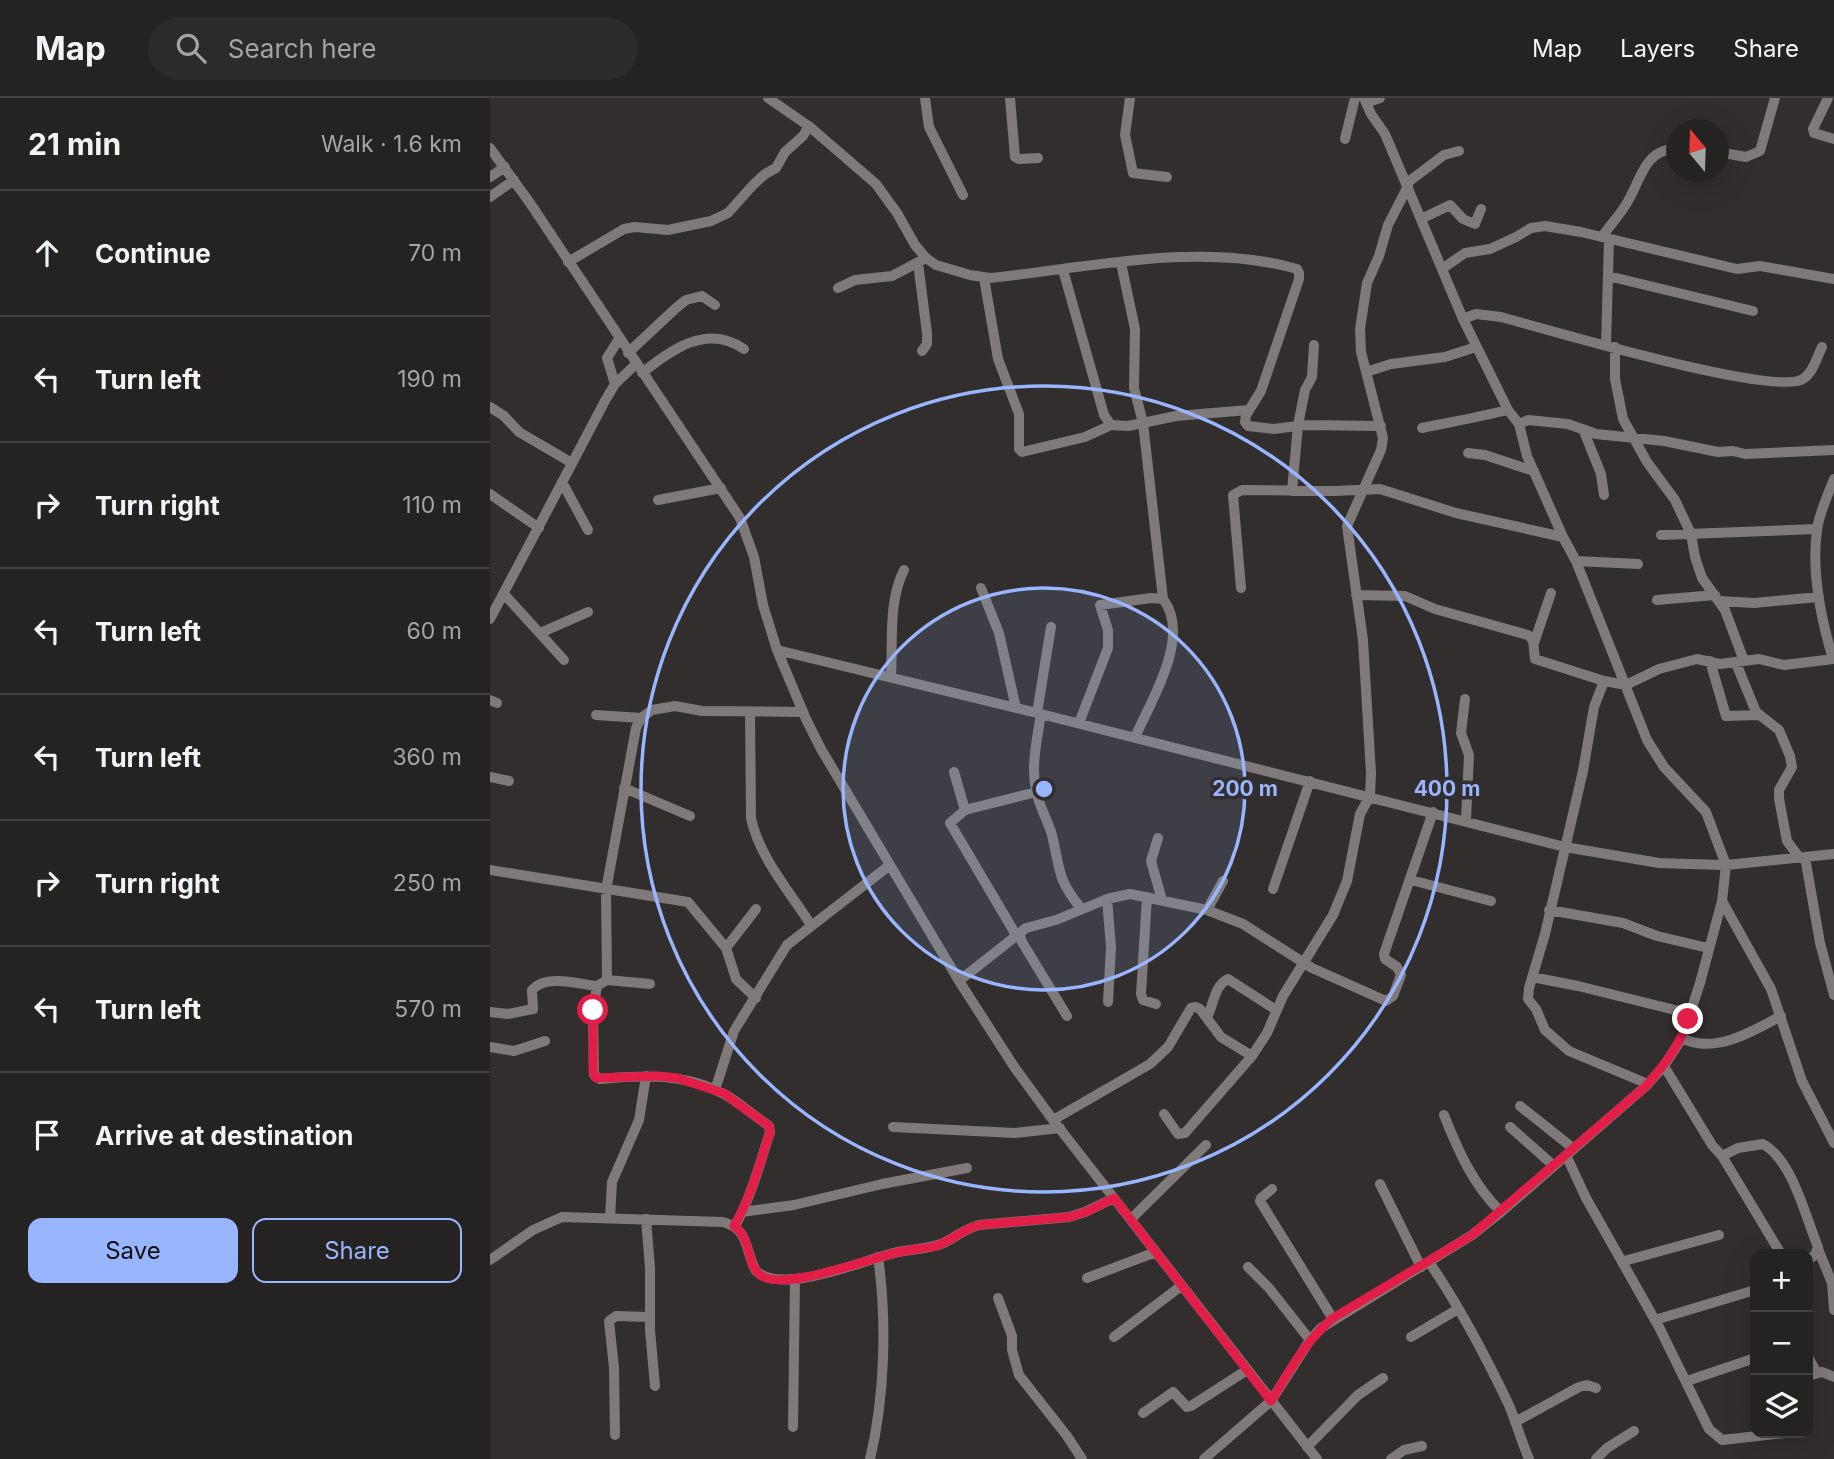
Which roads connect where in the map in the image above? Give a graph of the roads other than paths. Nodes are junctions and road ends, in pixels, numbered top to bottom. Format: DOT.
graph roads {
  1 [pos="768,98"];
  2 [pos="925,98"];
  3 [pos="1010,98"];
  4 [pos="1130,98"];
  5 [pos="1355,98"];
  6 [pos="1380,98"];
  7 [pos="1775,98"];
  8 [pos="1828,98"];
  9 [pos="1365,101"];
  10 [pos="808,126"];
  11 [pos="1345,139"];
  12 [pos="1834,139"];
  13 [pos="490,148"];
  14 [pos="1666,149"];
  15 [pos="1459,151"];
  16 [pos="1729,154"];
  17 [pos="1038,158"];
  18 [pos="505,167"];
  19 [pos="490,177"];
  20 [pos="1167,177"];
  21 [pos="514,180"];
  22 [pos="1407,184"];
  23 [pos="963,195"];
  24 [pos="490,198"];
  25 [pos="1481,209"];
  26 [pos="1421,219"];
  27 [pos="1606,238"];
  28 [pos="922,261"];
  29 [pos="568,262"];
  30 [pos="1121,263"];
  31 [pos="1063,270"];
  32 [pos="1442,270"];
  33 [pos="1608,276"];
  34 [pos="984,278"];
  35 [pos="1834,279"];
  36 [pos="838,288"];
  37 [pos="715,305"];
  38 [pos="1753,311"];
  39 [pos="1462,320"];
  40 [pos="619,338"];
  41 [pos="1314,345"];
  42 [pos="1610,346"];
  43 [pos="1476,347"];
  44 [pos="1822,347"];
  45 [pos="744,349"];
  46 [pos="922,351"];
  47 [pos="628,353"];
  48 [pos="639,368"];
  49 [pos="1366,372"];
  50 [pos="615,384"];
  51 [pos="490,407"];
  52 [pos="1249,410"];
  53 [pos="1508,410"];
  54 [pos="1143,423"];
  55 [pos="1519,424"];
  56 [pos="1111,425"];
  57 [pos="1298,425"];
  58 [pos="1381,426"];
  59 [pos="1422,428"];
  60 [pos="1583,429"];
  61 [pos="1631,436"];
  62 [pos="1834,450"];
  63 [pos="1468,453"];
  64 [pos="572,463"];
  65 [pos="1534,471"];
  66 [pos="1370,476"];
  67 [pos="562,482"];
  68 [pos="1833,485"];
  69 [pos="721,488"];
  70 [pos="1380,489"];
  71 [pos="1363,490"];
  72 [pos="1292,491"];
  73 [pos="490,494"];
  74 [pos="1604,495"];
  75 [pos="658,500"];
  76 [pos="539,528"];
  77 [pos="1817,529"];
  78 [pos="588,530"];
  79 [pos="1691,534"];
  80 [pos="1661,535"];
  81 [pos="1563,537"];
  82 [pos="1576,561"];
  83 [pos="1638,564"];
  84 [pos="904,570"];
  85 [pos="981,587"];
  86 [pos="1241,588"];
  87 [pos="1551,593"];
  88 [pos="504,594"];
  89 [pos="1356,595"];
  90 [pos="1819,597"];
  91 [pos="1717,598"];
  92 [pos="1163,599"];
  93 [pos="1657,600"];
  94 [pos="588,612"];
  95 [pos="491,616"];
  96 [pos="1051,627"];
  97 [pos="540,634"];
  98 [pos="1534,643"];
  99 [pos="777,649"];
  100 [pos="1834,659"];
  101 [pos="564,660"];
  102 [pos="1710,660"];
  103 [pos="1740,662"];
  104 [pos="891,677"];
  105 [pos="1604,681"];
  106 [pos="1626,685"];
  107 [pos="1465,699"];
  108 [pos="1016,708"];
  109 [pos="750,712"];
  110 [pos="803,712"];
  111 [pos="1039,713"];
  112 [pos="596,715"];
  113 [pos="1758,715"];
  114 [pos="640,718"];
  115 [pos="1079,723"];
  116 [pos="1135,737"];
  117 [pos="954,772"];
  118 [pos="490,777"];
  119 [pos="509,781"];
  120 [pos="1310,781"];
  121 [pos="624,788"];
  122 [pos="1036,792"];
  123 [pos="1370,796"];
  124 [pos="965,810"];
  125 [pos="1433,812"];
  126 [pos="690,816"];
  127 [pos="1466,820"];
  128 [pos="1158,838"];
  129 [pos="1565,847"];
  130 [pos="1834,854"];
  131 [pos="1802,857"];
  132 [pos="890,865"];
  133 [pos="1726,865"];
  134 [pos="490,870"];
  135 [pos="1411,880"];
  136 [pos="1223,881"];
  137 [pos="1273,889"];
  138 [pos="606,890"];
  139 [pos="1147,897"];
  140 [pos="1107,899"];
  141 [pos="1162,900"];
  142 [pos="1491,901"];
  143 [pos="1722,901"];
  144 [pos="756,908"];
  145 [pos="1081,908"];
  146 [pos="1549,910"];
  147 [pos="1207,911"];
  148 [pos="811,925"];
  149 [pos="1018,937"];
  150 [pos="726,948"];
  151 [pos="1708,948"];
  152 [pos="1305,962"];
  153 [pos="1532,977"];
  154 [pos="959,981"];
  155 [pos="602,983"];
  156 [pos="650,984"];
  157 [pos="1834,995"];
  158 [pos="756,998"];
  159 [pos="1108,1002"];
  160 [pos="1156,1004"];
  161 [pos="1276,1010"];
  162 [pos="490,1012"];
  163 [pos="1684,1015"];
  164 [pos="1067,1016"];
  165 [pos="1782,1016"];
  166 [pos="1207,1017"];
  167 [pos="1682,1038"];
  168 [pos="545,1041"];
  169 [pos="490,1047"];
  170 [pos="1252,1056"];
  171 [pos="1664,1066"];
  172 [pos="646,1076"];
  173 [pos="1648,1084"];
  174 [pos="715,1090"];
  175 [pos="1520,1106"];
  176 [pos="1164,1114"];
  177 [pos="1444,1115"];
  178 [pos="1057,1124"];
  179 [pos="893,1127"];
  180 [pos="1510,1127"];
  181 [pos="1834,1143"];
  182 [pos="1206,1145"];
  183 [pos="1570,1152"];
  184 [pos="1722,1156"];
  185 [pos="1554,1166"];
  186 [pos="967,1168"];
  187 [pos="1380,1184"];
  188 [pos="1272,1189"];
  189 [pos="1114,1198"];
  190 [pos="742,1212"];
  191 [pos="1501,1212"];
  192 [pos="610,1218"];
  193 [pos="646,1219"];
  194 [pos="1131,1219"];
  195 [pos="734,1226"];
  196 [pos="1719,1235"];
  197 [pos="1778,1249"];
  198 [pos="1818,1249"];
  199 [pos="1156,1252"];
  200 [pos="1813,1256"];
  201 [pos="878,1257"];
  202 [pos="490,1260"];
  203 [pos="1624,1261"];
  204 [pos="1425,1265"];
  205 [pos="1248,1267"];
  206 [pos="1087,1278"];
  207 [pos="795,1279"];
  208 [pos="1181,1286"];
  209 [pos="1750,1292"];
  210 [pos="998,1298"];
  211 [pos="1458,1309"];
  212 [pos="1834,1310"];
  213 [pos="649,1318"];
  214 [pos="1333,1318"];
  215 [pos="1655,1320"];
  216 [pos="1114,1337"];
  217 [pos="1411,1337"];
  218 [pos="1310,1340"];
  219 [pos="1750,1360"];
  220 [pos="1247,1370"];
  221 [pos="1813,1374"];
  222 [pos="1834,1377"];
  223 [pos="1383,1378"];
  224 [pos="1687,1381"];
  225 [pos="655,1386"];
  226 [pos="1597,1388"];
  227 [pos="1271,1401"];
  228 [pos="1143,1413"];
  229 [pos="1515,1422"];
  230 [pos="793,1427"];
  231 [pos="1634,1431"];
  232 [pos="615,1434"];
  233 [pos="1750,1438"];
  234 [pos="1422,1446"];
  235 [pos="1307,1447"];
  236 [pos="870,1459"];
  237 [pos="1082,1459"];
  238 [pos="1205,1459"];
  239 [pos="1317,1459"];
  240 [pos="1391,1459"];
  241 [pos="1529,1459"];
  242 [pos="1596,1459"];
  1 -- 10 [label="street"];
  2 -- 23 [label="street"];
  3 -- 17 [label="street"];
  4 -- 20 [label="street"];
  5 -- 11 [label="street"];
  6 -- 9 [label="street"];
  7 -- 16 [label="street"];
  8 -- 12 [label="street"];
  9 -- 22 [label="street"];
  10 -- 28 [label="street"];
  10 -- 29 [label="street"];
  13 -- 18 [label="street"];
  14 -- 27 [label="street"];
  15 -- 22 [label="street"];
  18 -- 19 [label="street"];
  18 -- 21 [label="street"];
  21 -- 24 [label="street"];
  21 -- 29 [label="street"];
  22 -- 26 [label="street"];
  22 -- 49 [label="street"];
  25 -- 26 [label="street"];
  26 -- 32 [label="street"];
  27 -- 32 [label="street"];
  27 -- 33 [label="street"];
  27 -- 35 [label="street"];
  28 -- 34 [label="street"];
  28 -- 36 [label="street"];
  28 -- 46 [label="street"];
  29 -- 40 [label="street"];
  30 -- 31 [label="street"];
  30 -- 52 [label="street"];
  30 -- 54 [label="street"];
  31 -- 34 [label="street"];
  31 -- 56 [label="street"];
  32 -- 39 [label="street"];
  33 -- 38 [label="street"];
  33 -- 42 [label="street"];
  34 -- 56 [label="street"];
  37 -- 47 [label="street"];
  39 -- 42 [label="street"];
  39 -- 43 [label="street"];
  40 -- 47 [label="street"];
  40 -- 50 [label="street"];
  41 -- 57 [label="street"];
  42 -- 44 [label="street"];
  42 -- 61 [label="street"];
  43 -- 49 [label="street"];
  43 -- 53 [label="street"];
  45 -- 48 [label="street"];
  47 -- 48 [label="street"];
  48 -- 50 [label="street"];
  48 -- 69 [label="street"];
  49 -- 58 [label="street"];
  50 -- 64 [label="street"];
  51 -- 64 [label="street"];
  52 -- 54 [label="street"];
  52 -- 57 [label="street"];
  53 -- 55 [label="street"];
  53 -- 59 [label="street"];
  54 -- 56 [label="street"];
  54 -- 92 [label="street"];
  55 -- 60 [label="street"];
  55 -- 65 [label="street"];
  57 -- 58 [label="street"];
  57 -- 72 [label="street"];
  58 -- 66 [label="street"];
  60 -- 61 [label="street"];
  60 -- 74 [label="street"];
  61 -- 62 [label="street"];
  61 -- 79 [label="street"];
  63 -- 65 [label="street"];
  64 -- 67 [label="street"];
  65 -- 81 [label="street"];
  66 -- 70 [label="street"];
  66 -- 71 [label="street"];
  67 -- 76 [label="street"];
  67 -- 78 [label="street"];
  68 -- 77 [label="street"];
  69 -- 75 [label="street"];
  69 -- 99 [label="street"];
  70 -- 71 [label="street"];
  70 -- 81 [label="street"];
  71 -- 72 [label="street"];
  71 -- 89 [label="street"];
  72 -- 86 [label="street"];
  73 -- 76 [label="street"];
  76 -- 88 [label="street"];
  77 -- 79 [label="street"];
  77 -- 90 [label="street"];
  79 -- 80 [label="street"];
  79 -- 91 [label="street"];
  81 -- 82 [label="street"];
  82 -- 83 [label="street"];
  82 -- 106 [label="street"];
  84 -- 104 [label="street"];
  85 -- 108 [label="street"];
  87 -- 98 [label="street"];
  88 -- 95 [label="street"];
  88 -- 97 [label="street"];
  89 -- 98 [label="street"];
  89 -- 123 [label="street"];
  90 -- 91 [label="street"];
  90 -- 100 [label="street"];
  91 -- 93 [label="street"];
  91 -- 103 [label="street"];
  92 -- 115 [label="street"];
  92 -- 116 [label="street"];
  94 -- 97 [label="street"];
  96 -- 111 [label="street"];
  97 -- 101 [label="street"];
  98 -- 105 [label="street"];
  99 -- 104 [label="street"];
  99 -- 110 [label="street"];
  100 -- 103 [label="street"];
  102 -- 103 [label="street"];
  102 -- 106 [label="street"];
  102 -- 113 [label="street"];
  103 -- 113 [label="street"];
  104 -- 108 [label="street"];
  105 -- 106 [label="street"];
  105 -- 129 [label="street"];
  106 -- 133 [label="street"];
  107 -- 127 [label="street"];
  108 -- 111 [label="street"];
  109 -- 110 [label="street"];
  109 -- 114 [label="street"];
  109 -- 148 [label="street"];
  110 -- 132 [label="street"];
  111 -- 115 [label="street"];
  111 -- 122 [label="street"];
  112 -- 114 [label="street"];
  113 -- 131 [label="street"];
  114 -- 121 [label="street"];
  115 -- 116 [label="street"];
  116 -- 120 [label="street"];
  117 -- 124 [label="street"];
  118 -- 119 [label="street"];
  120 -- 123 [label="street"];
  120 -- 137 [label="street"];
  121 -- 126 [label="street"];
  121 -- 138 [label="street"];
  122 -- 124 [label="street"];
  122 -- 145 [label="street"];
  123 -- 125 [label="street"];
  123 -- 152 [label="street"];
  124 -- 149 [label="street"];
  125 -- 127 [label="street"];
  125 -- 135 [label="street"];
  127 -- 129 [label="street"];
  128 -- 141 [label="street"];
  129 -- 133 [label="street"];
  129 -- 146 [label="street"];
  130 -- 131 [label="street"];
  131 -- 133 [label="street"];
  131 -- 157 [label="street"];
  132 -- 148 [label="street"];
  132 -- 154 [label="street"];
  133 -- 143 [label="street"];
  134 -- 138 [label="street"];
  135 -- 142 [label="street"];
  135 -- 152 [label="street"];
  136 -- 147 [label="street"];
  138 -- 150 [label="street"];
  138 -- 155 [label="street"];
  139 -- 140 [label="street"];
  139 -- 141 [label="street"];
  139 -- 160 [label="street"];
  140 -- 145 [label="street"];
  140 -- 159 [label="street"];
  141 -- 147 [label="street"];
  143 -- 151 [label="street"];
  143 -- 165 [label="street"];
  144 -- 150 [label="street"];
  145 -- 149 [label="street"];
  146 -- 151 [label="street"];
  146 -- 153 [label="street"];
  147 -- 152 [label="street"];
  148 -- 158 [label="street"];
  149 -- 154 [label="street"];
  149 -- 164 [label="street"];
  150 -- 158 [label="street"];
  151 -- 163 [label="street"];
  152 -- 161 [label="street"];
  153 -- 163 [label="street"];
  153 -- 173 [label="street"];
  154 -- 178 [label="street"];
  155 -- 156 [label="street"];
  155 -- 162 [label="street"];
  155 -- 172 [label="street"];
  158 -- 174 [label="street"];
  161 -- 166 [label="street"];
  161 -- 170 [label="street"];
  163 -- 167 [label="street"];
  165 -- 167 [label="street"];
  165 -- 181 [label="street"];
  166 -- 170 [label="street"];
  166 -- 178 [label="street"];
  167 -- 171 [label="street"];
  168 -- 169 [label="street"];
  170 -- 176 [label="street"];
  171 -- 173 [label="street"];
  171 -- 184 [label="street"];
  172 -- 174 [label="street"];
  172 -- 192 [label="street"];
  173 -- 183 [label="street"];
  174 -- 190 [label="street"];
  175 -- 183 [label="street"];
  177 -- 191 [label="street"];
  178 -- 179 [label="street"];
  178 -- 189 [label="street"];
  180 -- 185 [label="street"];
  182 -- 194 [label="street"];
  183 -- 185 [label="street"];
  183 -- 203 [label="street"];
  184 -- 197 [label="street"];
  184 -- 198 [label="street"];
  185 -- 191 [label="street"];
  186 -- 190 [label="street"];
  187 -- 204 [label="street"];
  188 -- 214 [label="street"];
  189 -- 194 [label="street"];
  189 -- 201 [label="street"];
  190 -- 195 [label="street"];
  191 -- 204 [label="street"];
  192 -- 193 [label="street"];
  192 -- 202 [label="street"];
  193 -- 195 [label="street"];
  193 -- 213 [label="street"];
  194 -- 199 [label="street"];
  195 -- 207 [label="street"];
  196 -- 203 [label="street"];
  198 -- 200 [label="street"];
  198 -- 212 [label="street"];
  199 -- 206 [label="street"];
  199 -- 208 [label="street"];
  201 -- 207 [label="street"];
  201 -- 236 [label="street"];
  203 -- 215 [label="street"];
  204 -- 211 [label="street"];
  204 -- 214 [label="street"];
  205 -- 218 [label="street"];
  207 -- 230 [label="street"];
  208 -- 216 [label="street"];
  208 -- 220 [label="street"];
  209 -- 215 [label="street"];
  210 -- 237 [label="street"];
  211 -- 217 [label="street"];
  211 -- 229 [label="street"];
  213 -- 225 [label="street"];
  213 -- 232 [label="street"];
  214 -- 218 [label="street"];
  215 -- 224 [label="street"];
  218 -- 227 [label="street"];
  219 -- 224 [label="street"];
  220 -- 227 [label="street"];
  220 -- 228 [label="street"];
  221 -- 222 [label="street"];
  223 -- 235 [label="street"];
  224 -- 233 [label="street"];
  226 -- 229 [label="street"];
  227 -- 235 [label="street"];
  227 -- 238 [label="street"];
  229 -- 241 [label="street"];
  231 -- 242 [label="street"];
  234 -- 240 [label="street"];
  235 -- 239 [label="street"];
}
